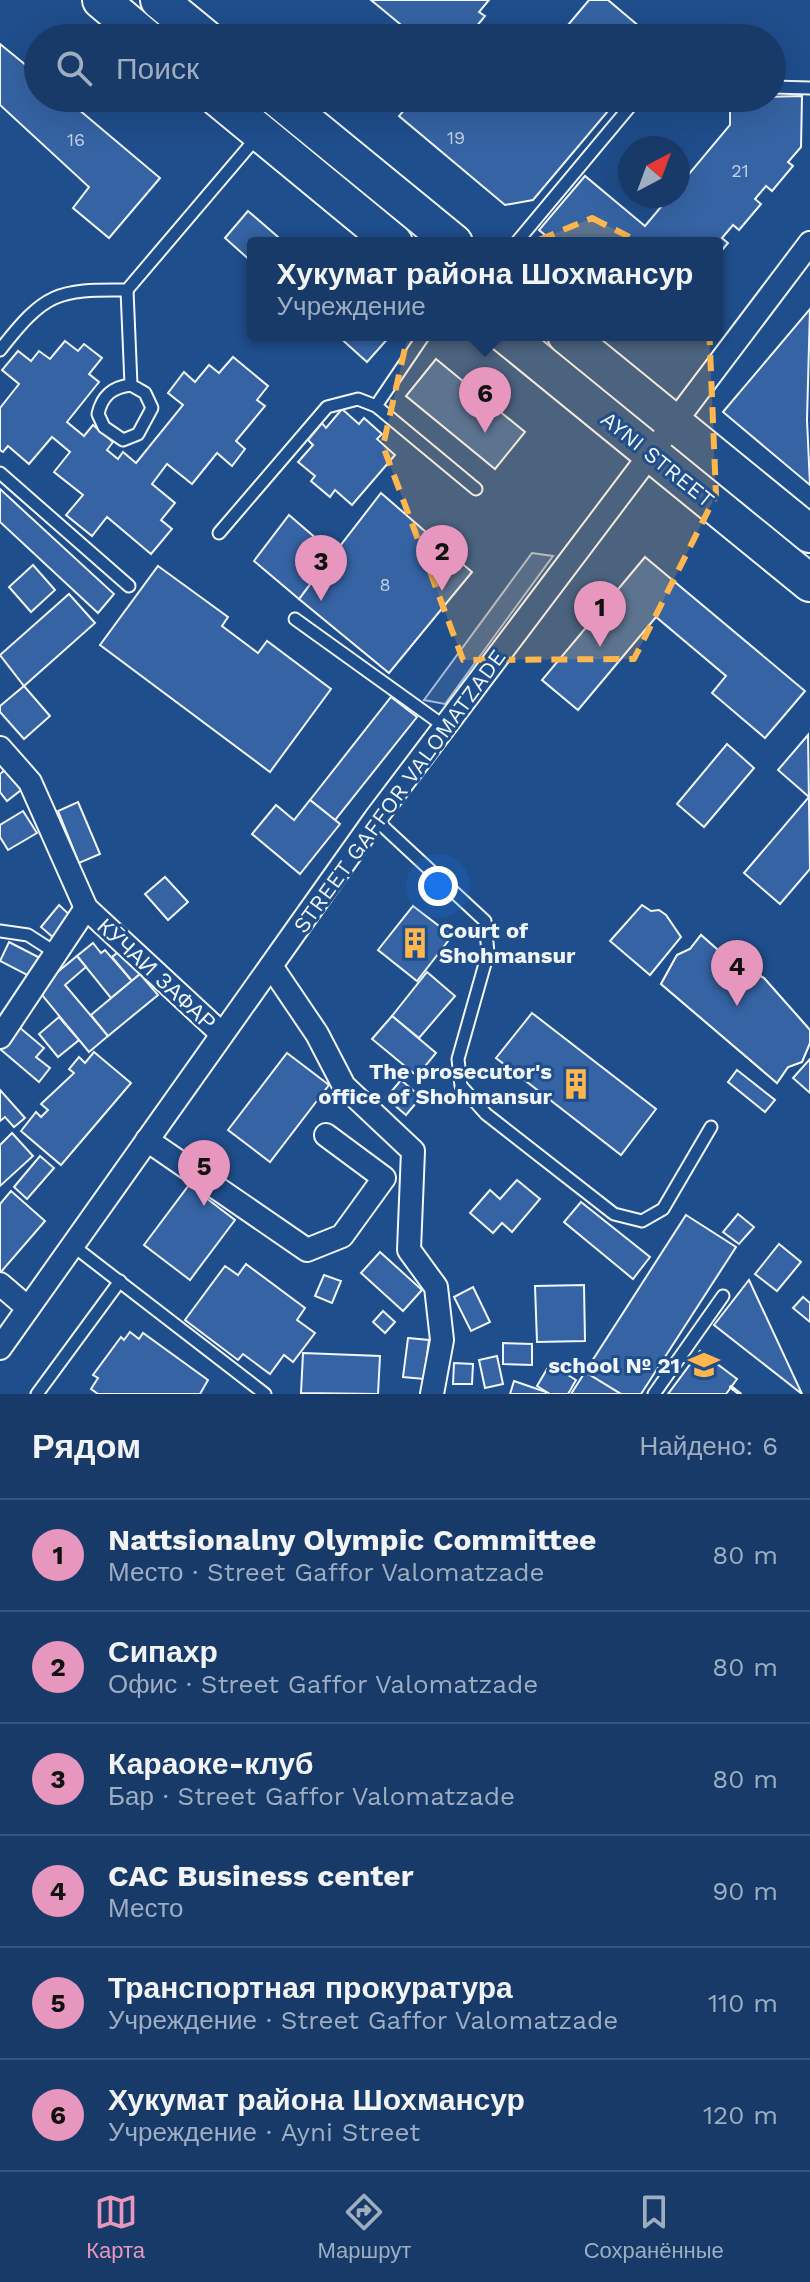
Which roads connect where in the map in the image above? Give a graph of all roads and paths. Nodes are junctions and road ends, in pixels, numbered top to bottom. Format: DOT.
graph roads {
  1 [pos="101,0"];
  2 [pos="159,0"];
  3 [pos="129,24"];
  4 [pos="188,24"];
  5 [pos="786,87"];
  6 [pos="810,88"];
  7 [pos="235,112"];
  8 [pos="274,112"];
  9 [pos="294,112"];
  10 [pos="625,112"];
  11 [pos="260,133"];
  12 [pos="387,237"];
  13 [pos="447,237"];
  14 [pos="521,237"];
  15 [pos="810,243"];
  16 [pos="127,290"];
  17 [pos="420,341"];
  18 [pos="513,341"];
  19 [pos="573,341"];
  20 [pos="0,350"];
  21 [pos="131,385"];
  22 [pos="376,406"];
  23 [pos="675,424"];
  24 [pos="652,454"];
  25 [pos="0,473"];
  26 [pos="476,489"];
  27 [pos="219,533"];
  28 [pos="810,534"];
  29 [pos="810,583"];
  30 [pos="129,586"];
  31 [pos="295,619"];
  32 [pos="444,726"];
  33 [pos="0,748"];
  34 [pos="375,819"];
  35 [pos="86,908"];
  36 [pos="0,931"];
  37 [pos="56,953"];
  38 [pos="271,966"];
  39 [pos="222,1034"];
  40 [pos="0,1037"];
  41 [pos="711,1127"];
  42 [pos="326,1135"];
  43 [pos="147,1140"];
  44 [pos="72,1245"];
  45 [pos="120,1281"];
  46 [pos="0,1284"];
  47 [pos="723,1296"];
  48 [pos="28,1308"];
  49 [pos="0,1348"];
  50 [pos="37,1394"];
  51 [pos="265,1394"];
  52 [pos="432,1394"];
  53 [pos="654,1394"];
  1 -- 3 [label="highway"];
  2 -- 4 [label="highway"];
  5 -- 6 [label="lane"];
  7 -- 11 [label="highway"];
  8 -- 11 [label="street"];
  9 -- 13 [label="highway"];
  10 -- 14 [label="lane"];
  11 -- 12 [label="highway"];
  11 -- 16 [label="lane"];
  15 -- 23 [label="street, STREET GAFFOR VALOMATZADE"];
  16 -- 20 [label="lane"];
  16 -- 21 [label="lane"];
  17 -- 22 [label="lane"];
  18 -- 24 [label="highway, AYNI STREET"];
  19 -- 23 [label="highway, AYNI STREET"];
  21 -- 21 [label="lane"];
  22 -- 26 [label="lane"];
  22 -- 27 [label="lane"];
  23 -- 24 [label="street, STREET GAFFOR VALOMATZADE"];
  23 -- 28 [label="highway, AYNI STREET"];
  24 -- 29 [label="highway, AYNI STREET"];
  24 -- 32 [label="street, STREET GAFFOR VALOMATZADE"];
  25 -- 30 [label="lane"];
  31 -- 32 [label="lane"];
  32 -- 34 [label="street, STREET GAFFOR VALOMATZADE"];
  33 -- 35 [label="street, КӮЧАИ ЗАФАР"];
  34 -- 38 [label="street, STREET GAFFOR VALOMATZADE"];
  34 -- 41 [label="lane"];
  35 -- 37 [label="street"];
  35 -- 39 [label="street, КӮЧАИ ЗАФАР"];
  36 -- 37 [label="lane"];
  37 -- 40 [label="street"];
  38 -- 39 [label="street, STREET GAFFOR VALOMATZADE"];
  38 -- 52 [label="street"];
  39 -- 43 [label="street, STREET GAFFOR VALOMATZADE"];
  42 -- 43 [label="street"];
  43 -- 44 [label="street, STREET GAFFOR VALOMATZADE"];
  44 -- 45 [label="lane"];
  44 -- 48 [label="street, STREET GAFFOR VALOMATZADE"];
  45 -- 50 [label="lane"];
  45 -- 51 [label="lane"];
  46 -- 48 [label="street"];
  47 -- 53 [label="lane"];
  48 -- 49 [label="street, STREET GAFFOR VALOMATZADE"];
}
